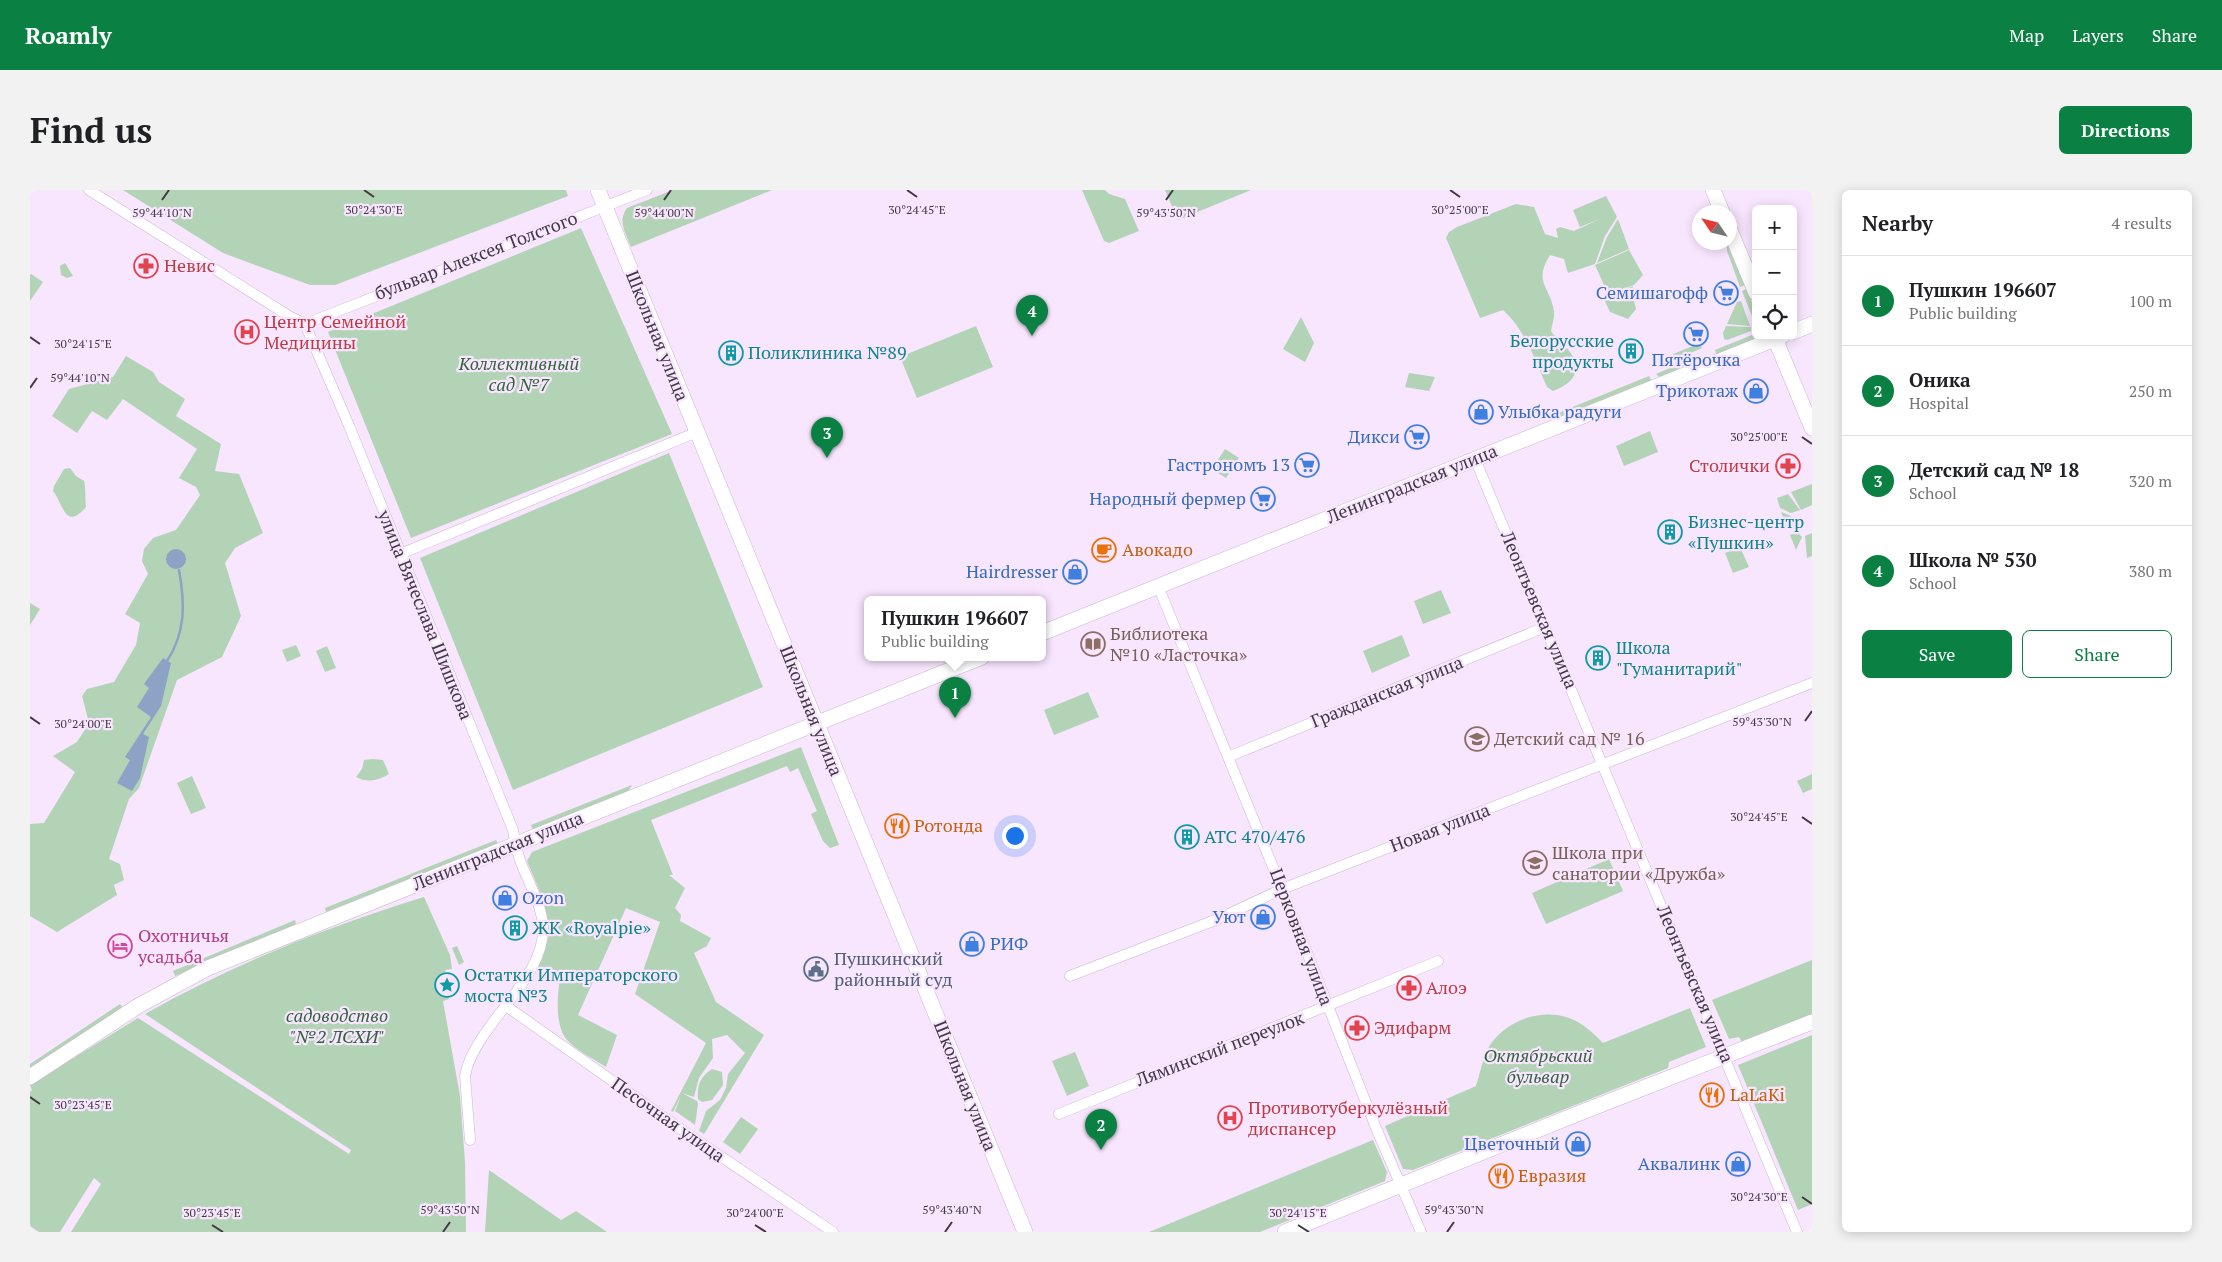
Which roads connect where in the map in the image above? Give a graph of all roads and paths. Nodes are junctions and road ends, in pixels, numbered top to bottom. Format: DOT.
graph roads {
  1 [pos="89,190"];
  2 [pos="598,190"];
  3 [pos="647,190"];
  4 [pos="1713,190"];
  5 [pos="1719,205"];
  6 [pos="604,207"];
  7 [pos="1737,247"];
  8 [pos="1752,283"];
  9 [pos="305,324"];
  10 [pos="1812,324"];
  11 [pos="1797,330"];
  12 [pos="1770,340"];
  13 [pos="1778,340"];
  14 [pos="1812,428"];
  15 [pos="697,432"];
  16 [pos="1476,459"];
  17 [pos="400,554"];
  18 [pos="1158,586"];
  19 [pos="1546,627"];
  20 [pos="1046,631"];
  21 [pos="972,661"];
  22 [pos="1812,683"];
  23 [pos="816,723"];
  24 [pos="1228,757"];
  25 [pos="1603,765"];
  26 [pos="516,844"];
  27 [pos="1282,889"];
  28 [pos="1438,961"];
  29 [pos="1070,976"];
  30 [pos="506,1006"];
  31 [pos="1328,1007"];
  32 [pos="1812,1022"];
  33 [pos="1726,1057"];
  34 [pos="30,1077"];
  35 [pos="1059,1114"];
  36 [pos="470,1140"];
  37 [pos="1402,1185"];
  38 [pos="833,1232"];
  39 [pos="1025,1232"];
  40 [pos="1285,1232"];
  41 [pos="1421,1232"];
  42 [pos="1798,1232"];
  1 -- 9 [label="street"];
  2 -- 6 [label="street, Школьная улица"];
  3 -- 6 [label="street, бульвар Алексея Толстого"];
  4 -- 5 [label="street"];
  6 -- 9 [label="street, бульвар Алексея Толстого"];
  6 -- 15 [label="street, Школьная улица"];
  7 -- 8 [label="street"];
  9 -- 17 [label="street, улица Вячеслава Шишкова"];
  10 -- 11 [label="street"];
  12 -- 16 [label="street, Ленинградская улица"];
  13 -- 14 [label="street"];
  15 -- 17 [label="street"];
  15 -- 23 [label="street, Школьная улица"];
  16 -- 18 [label="street, Ленинградская улица"];
  16 -- 19 [label="street, Леонтьевская улица"];
  17 -- 26 [label="street, улица Вячеслава Шишкова"];
  18 -- 20 [label="street, Ленинградская улица"];
  18 -- 24 [label="street, Церковная улица"];
  19 -- 24 [label="street, Гражданская улица"];
  19 -- 25 [label="street, Леонтьевская улица"];
  21 -- 23 [label="street, Ленинградская улица"];
  22 -- 25 [label="street, Новая улица"];
  23 -- 26 [label="street, Ленинградская улица"];
  23 -- 39 [label="street, Школьная улица"];
  24 -- 27 [label="street, Церковная улица"];
  25 -- 27 [label="street, Новая улица"];
  25 -- 33 [label="street, Леонтьевская улица"];
  26 -- 30 [label="street, улица Вячеслава Шишкова"];
  26 -- 34 [label="street, Ленинградская улица"];
  27 -- 29 [label="street, Новая улица"];
  27 -- 31 [label="street, Церковная улица"];
  28 -- 31 [label="street, Ляминский переулок"];
  30 -- 36 [label="street, улица Вячеслава Шишкова"];
  30 -- 38 [label="street, Песочная улица"];
  31 -- 35 [label="street, Ляминский переулок"];
  31 -- 37 [label="street, Церковная улица"];
  32 -- 33 [label="street"];
  33 -- 37 [label="street"];
  33 -- 42 [label="street, Леонтьевская улица"];
  37 -- 40 [label="street"];
  37 -- 41 [label="street, Церковная улица"];
}
